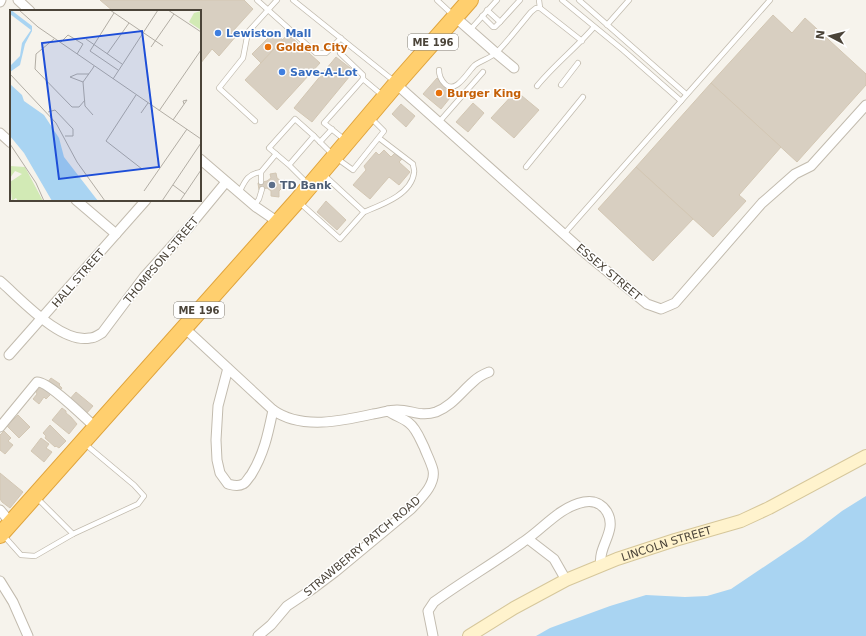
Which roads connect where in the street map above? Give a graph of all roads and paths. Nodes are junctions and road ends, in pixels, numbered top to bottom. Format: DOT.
graph roads {
  1 [pos="18,0"];
  2 [pos="257,0"];
  3 [pos="277,0"];
  4 [pos="293,0"];
  5 [pos="437,0"];
  6 [pos="470,0"];
  7 [pos="497,0"];
  8 [pos="520,0"];
  9 [pos="539,0"];
  10 [pos="562,0"];
  11 [pos="579,0"];
  12 [pos="629,0"];
  13 [pos="770,0"];
  14 [pos="540,8"];
  15 [pos="29,10"];
  16 [pos="268,10"];
  17 [pos="487,10"];
  18 [pos="455,16"];
  19 [pos="482,16"];
  20 [pos="500,22"];
  21 [pos="607,25"];
  22 [pos="594,27"];
  23 [pos="470,30"];
  24 [pos="341,38"];
  25 [pos="582,41"];
  26 [pos="628,44"];
  27 [pos="623,50"];
  28 [pos="340,53"];
  29 [pos="496,53"];
  30 [pos="578,64"];
  31 [pos="514,68"];
  32 [pos="439,70"];
  33 [pos="483,72"];
  34 [pos="363,80"];
  35 [pos="396,84"];
  36 [pos="561,85"];
  37 [pos="537,86"];
  38 [pos="686,94"];
  39 [pos="583,97"];
  40 [pos="385,98"];
  41 [pos="680,101"];
  42 [pos="866,105"];
  43 [pos="369,117"];
  44 [pos="255,121"];
  45 [pos="440,121"];
  46 [pos="332,129"];
  47 [pos="0,133"];
  48 [pos="314,136"];
  49 [pos="380,138"];
  50 [pos="10,142"];
  51 [pos="320,142"];
  52 [pos="347,142"];
  53 [pos="276,154"];
  54 [pos="335,156"];
  55 [pos="201,160"];
  56 [pos="289,165"];
  57 [pos="526,167"];
  58 [pos="261,172"];
  59 [pos="322,173"];
  60 [pos="226,182"];
  61 [pos="261,182"];
  62 [pos="310,185"];
  63 [pos="262,189"];
  64 [pos="239,193"];
  65 [pos="77,201"];
  66 [pos="145,201"];
  67 [pos="297,201"];
  68 [pos="254,206"];
  69 [pos="364,212"];
  70 [pos="278,222"];
  71 [pos="116,234"];
  72 [pos="564,234"];
  73 [pos="0,281"];
  74 [pos="42,318"];
  75 [pos="183,328"];
  76 [pos="9,355"];
  77 [pos="228,368"];
  78 [pos="489,372"];
  79 [pos="273,410"];
  80 [pos="388,411"];
  81 [pos="0,427"];
  82 [pos="96,427"];
  83 [pos="82,442"];
  84 [pos="866,456"];
  85 [pos="35,496"];
  86 [pos="0,510"];
  87 [pos="4,531"];
  88 [pos="73,534"];
  89 [pos="528,539"];
  90 [pos="602,565"];
  91 [pos="566,580"];
  92 [pos="0,581"];
  93 [pos="28,636"];
  94 [pos="258,636"];
  95 [pos="433,636"];
  96 [pos="469,636"];
  1 -- 15 [label="street"];
  2 -- 16 [label="lane"];
  3 -- 16 [label="lane"];
  4 -- 24 [label="lane"];
  5 -- 18 [label="lane"];
  6 -- 18 [label="highway, ME 196"];
  7 -- 17 [label="lane"];
  8 -- 20 [label="lane"];
  9 -- 14 [label="lane"];
  10 -- 22 [label="lane"];
  11 -- 21 [label="lane"];
  12 -- 21 [label="lane"];
  13 -- 38 [label="lane"];
  14 -- 25 [label="lane"];
  14 -- 29 [label="lane"];
  16 -- 24 [label="lane"];
  16 -- 44 [label="lane"];
  17 -- 19 [label="lane"];
  17 -- 20 [label="lane"];
  18 -- 23 [label="street"];
  18 -- 35 [label="highway, ME 196"];
  19 -- 20 [label="lane"];
  19 -- 23 [label="lane"];
  21 -- 26 [label="lane"];
  22 -- 25 [label="lane"];
  22 -- 27 [label="lane"];
  23 -- 29 [label="street"];
  24 -- 35 [label="lane"];
  25 -- 37 [label="lane"];
  26 -- 27 [label="lane"];
  26 -- 38 [label="lane"];
  27 -- 41 [label="lane"];
  28 -- 34 [label="lane"];
  29 -- 31 [label="street"];
  29 -- 32 [label="lane"];
  30 -- 36 [label="lane"];
  33 -- 45 [label="lane"];
  34 -- 40 [label="lane"];
  34 -- 46 [label="lane"];
  35 -- 40 [label="highway, ME 196"];
  35 -- 45 [label="street, ESSEX STREET"];
  38 -- 41 [label="lane"];
  39 -- 57 [label="lane"];
  40 -- 43 [label="highway, ME 196"];
  41 -- 72 [label="lane"];
  42 -- 72 [label="street, ESSEX STREET"];
  43 -- 49 [label="lane"];
  43 -- 52 [label="highway, ME 196"];
  45 -- 72 [label="street, ESSEX STREET"];
  46 -- 51 [label="lane"];
  46 -- 52 [label="lane"];
  47 -- 50 [label="street"];
  48 -- 51 [label="lane"];
  48 -- 53 [label="lane"];
  48 -- 56 [label="lane"];
  49 -- 54 [label="lane"];
  49 -- 69 [label="lane"];
  51 -- 54 [label="lane"];
  52 -- 54 [label="highway, ME 196"];
  53 -- 56 [label="lane"];
  53 -- 58 [label="lane"];
  54 -- 59 [label="highway, ME 196"];
  55 -- 60 [label="street"];
  56 -- 62 [label="lane"];
  58 -- 61 [label="lane"];
  58 -- 64 [label="lane"];
  59 -- 62 [label="highway, ME 196"];
  59 -- 69 [label="lane"];
  60 -- 64 [label="street"];
  60 -- 74 [label="street, THOMPSON STREET"];
  62 -- 67 [label="highway, ME 196"];
  63 -- 68 [label="lane"];
  64 -- 68 [label="street"];
  65 -- 71 [label="street"];
  66 -- 71 [label="street, HALL STREET"];
  67 -- 69 [label="lane"];
  67 -- 70 [label="highway, ME 196"];
  68 -- 70 [label="street"];
  70 -- 75 [label="highway, ME 196"];
  71 -- 74 [label="street, HALL STREET"];
  73 -- 74 [label="street"];
  74 -- 76 [label="street, HALL STREET"];
  75 -- 77 [label="street"];
  75 -- 82 [label="highway, ME 196"];
  77 -- 79 [label="street"];
  77 -- 79 [label="street"];
  78 -- 80 [label="street"];
  79 -- 80 [label="street"];
  80 -- 94 [label="street, STRAWBERRY PATCH ROAD"];
  81 -- 82 [label="street"];
  82 -- 83 [label="highway, ME 196"];
  83 -- 85 [label="highway, ME 196"];
  83 -- 88 [label="lane"];
  84 -- 90 [label="main road, LINCOLN STREET"];
  85 -- 87 [label="highway, ME 196"];
  85 -- 88 [label="lane"];
  86 -- 87 [label="street"];
  87 -- 88 [label="lane"];
  89 -- 90 [label="street"];
  89 -- 91 [label="street"];
  89 -- 95 [label="street"];
  90 -- 91 [label="main road, LINCOLN STREET"];
  91 -- 96 [label="main road, LINCOLN STREET"];
  92 -- 93 [label="street"];
}
